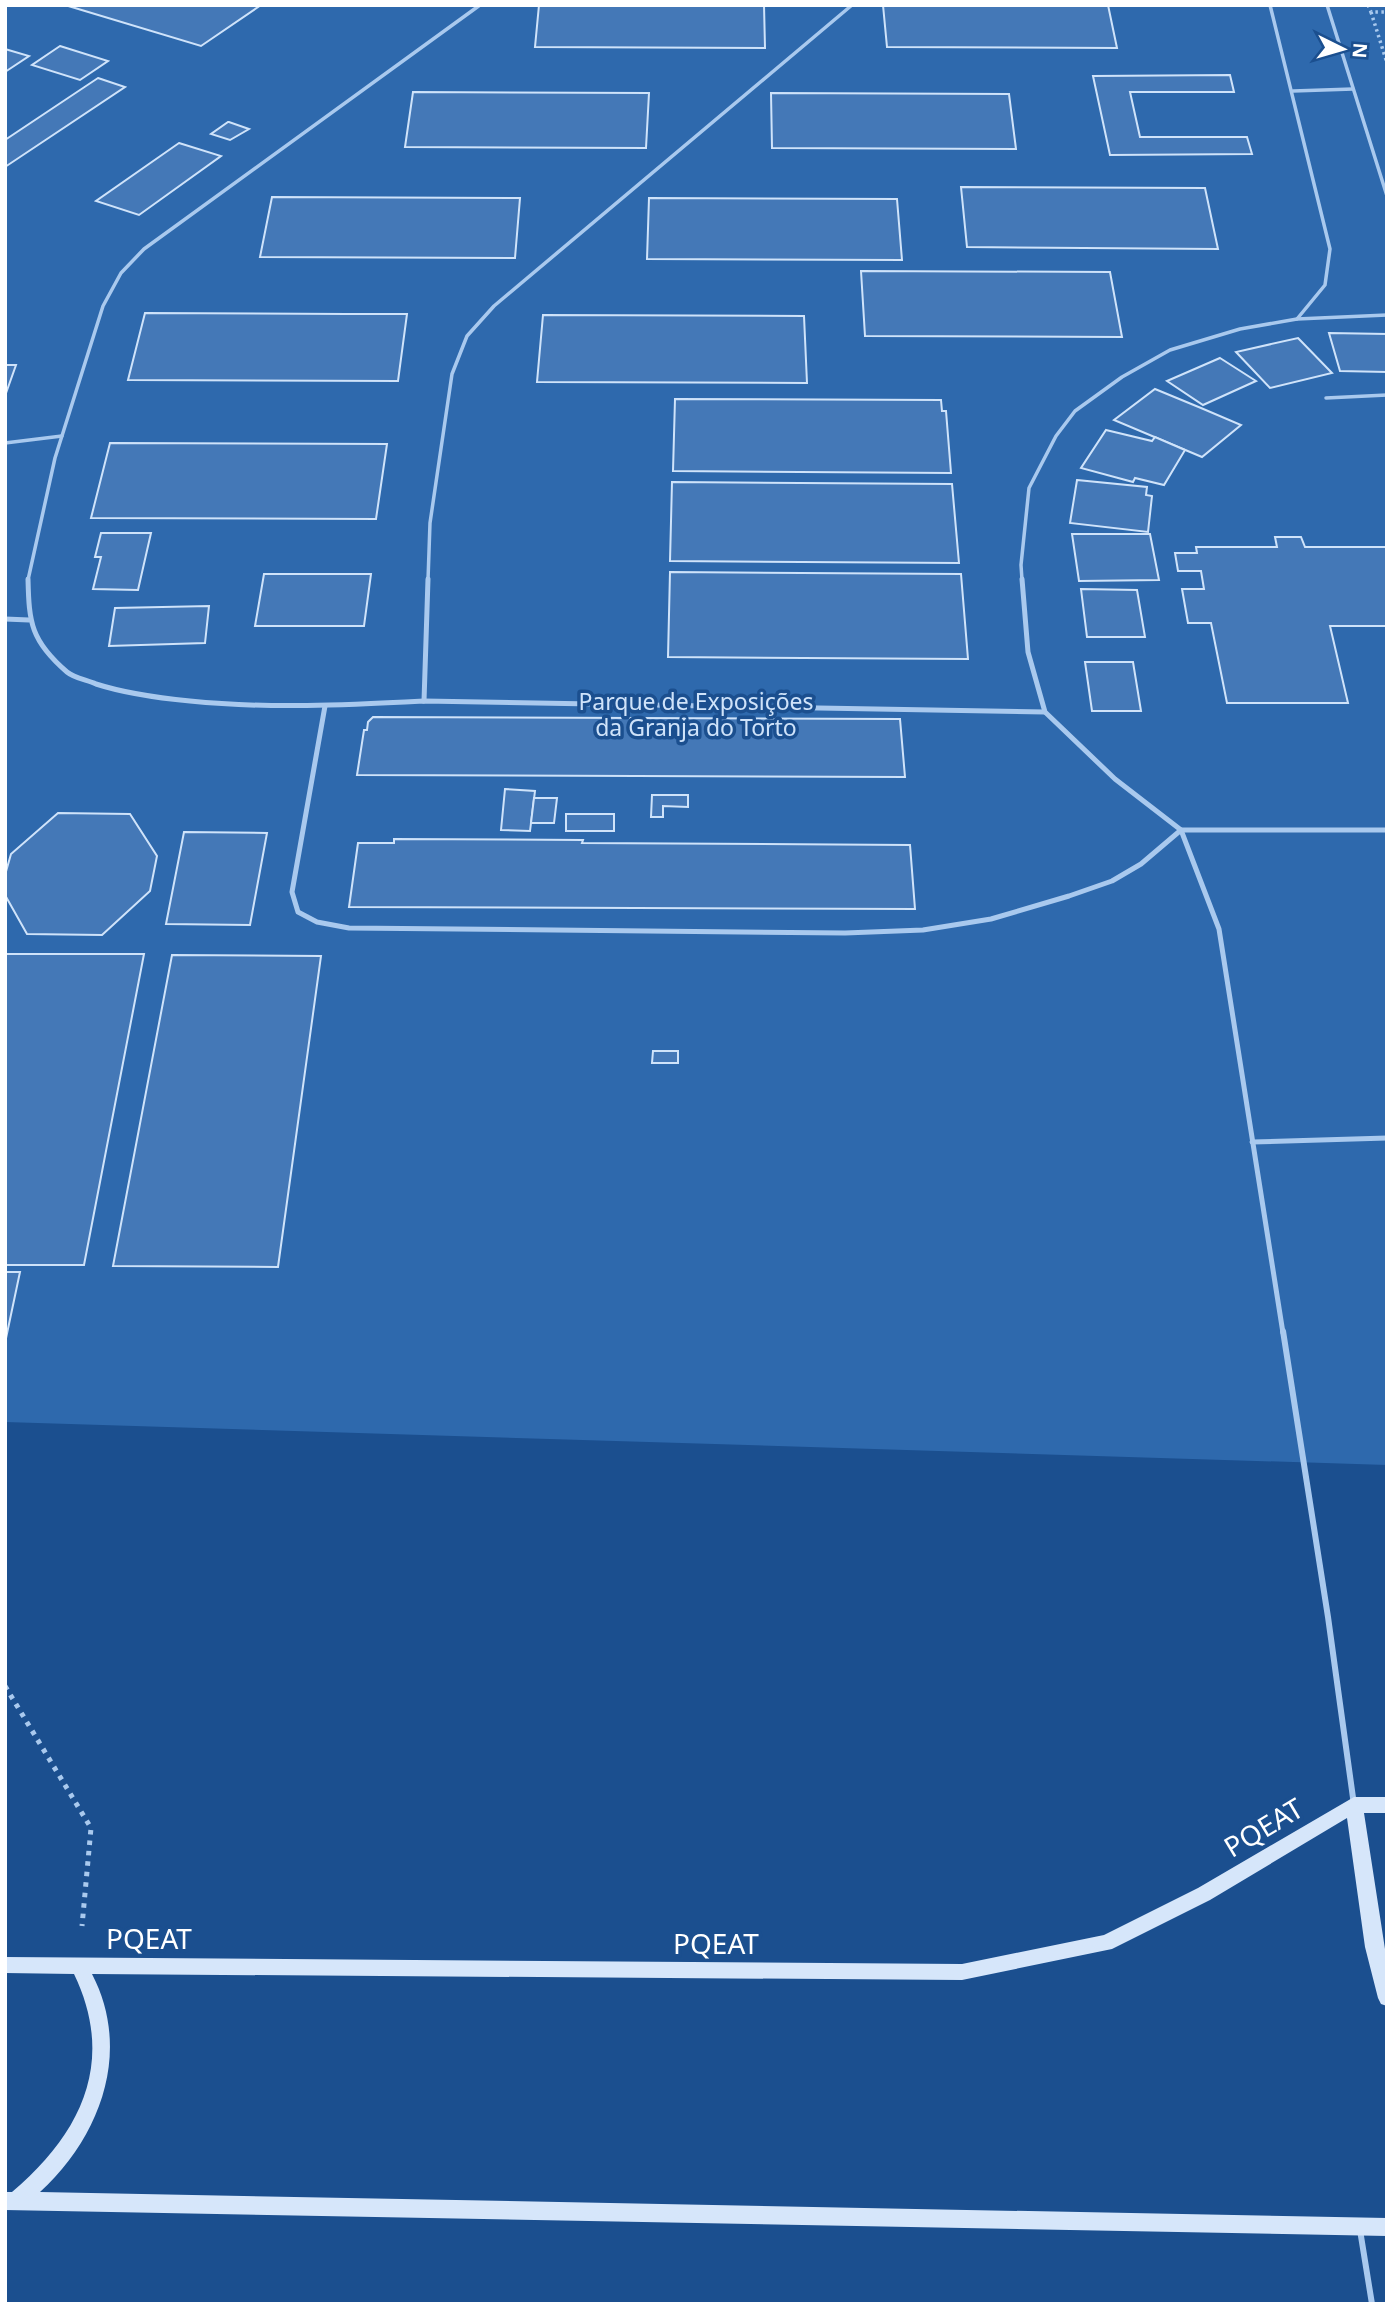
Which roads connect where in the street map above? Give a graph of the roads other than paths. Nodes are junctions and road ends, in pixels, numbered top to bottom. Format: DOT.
graph roads {
  1 [pos="480,5"];
  2 [pos="852,5"];
  3 [pos="1270,5"];
  4 [pos="1327,5"];
  5 [pos="1353,89"];
  6 [pos="1293,91"];
  7 [pos="1387,196"];
  8 [pos="1387,315"];
  9 [pos="1297,319"];
  10 [pos="1387,395"];
  11 [pos="1326,398"];
  12 [pos="62,436"];
  13 [pos="5,443"];
  14 [pos="5,619"];
  15 [pos="29,620"];
  16 [pos="424,701"];
  17 [pos="325,706"];
  18 [pos="1045,712"];
  19 [pos="1181,830"];
  20 [pos="1387,830"];
  21 [pos="1387,1138"];
  22 [pos="1252,1142"];
  23 [pos="1387,1804"];
  24 [pos="1354,1805"];
  25 [pos="5,1965"];
  26 [pos="79,1966"];
  27 [pos="1387,1998"];
  28 [pos="11,2202"];
  29 [pos="1359,2227"];
  30 [pos="1387,2227"];
  31 [pos="1372,2304"];
  1 -- 12 [label="lane"];
  2 -- 16 [label="lane"];
  3 -- 6 [label="lane"];
  4 -- 5 [label="lane"];
  5 -- 6 [label="lane"];
  5 -- 7 [label="lane"];
  6 -- 9 [label="lane"];
  8 -- 9 [label="lane"];
  9 -- 18 [label="lane"];
  10 -- 11 [label="lane"];
  12 -- 13 [label="lane"];
  12 -- 15 [label="lane"];
  14 -- 15 [label="lane"];
  15 -- 17 [label="lane"];
  16 -- 17 [label="lane"];
  16 -- 18 [label="lane"];
  17 -- 19 [label="lane"];
  18 -- 19 [label="lane"];
  19 -- 20 [label="lane"];
  19 -- 22 [label="lane"];
  21 -- 22 [label="lane"];
  22 -- 24 [label="lane"];
  23 -- 24 [label="street, PQEAT"];
  24 -- 26 [label="street, PQEAT"];
  24 -- 27 [label="street"];
  25 -- 26 [label="street, PQEAT"];
  26 -- 28 [label="street"];
  28 -- 29 [label="street"];
  29 -- 30 [label="street"];
  29 -- 31 [label="lane"];
}
